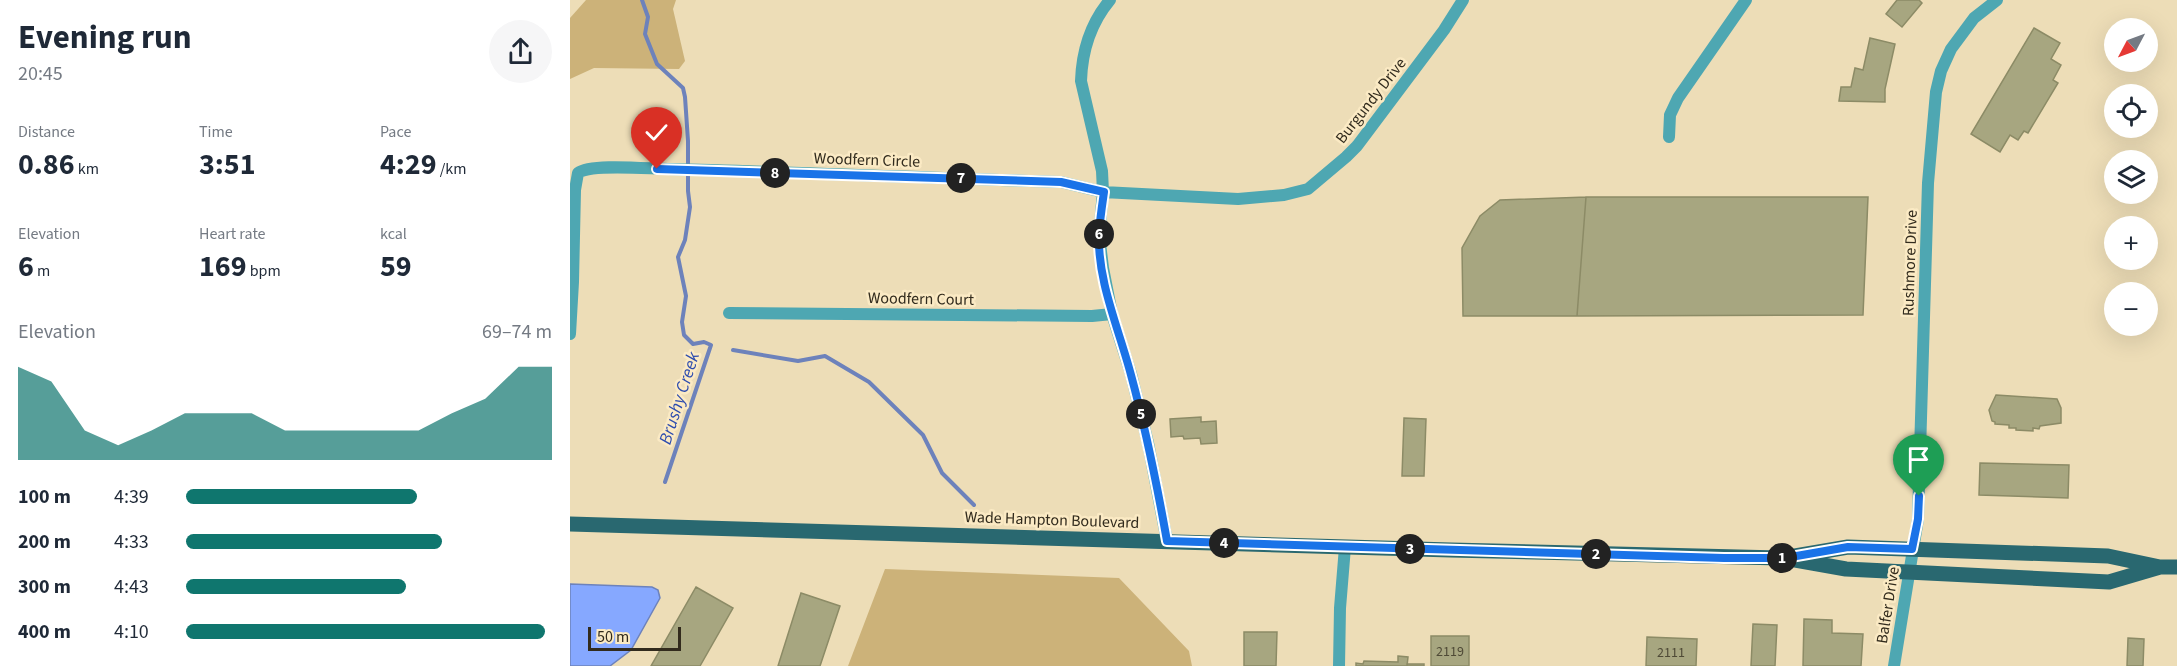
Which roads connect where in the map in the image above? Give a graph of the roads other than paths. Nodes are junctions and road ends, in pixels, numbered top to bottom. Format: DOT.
graph roads {
  1 [pos="1110,0"];
  2 [pos="1462,0"];
  3 [pos="1746,0"];
  4 [pos="1997,0"];
  5 [pos="1669,137"];
  6 [pos="1104,192"];
  7 [pos="729,313"];
  8 [pos="1112,314"];
  9 [pos="570,334"];
  10 [pos="570,524"];
  11 [pos="1167,541"];
  12 [pos="1345,547"];
  13 [pos="1912,549"];
  14 [pos="1785,558"];
  15 [pos="2160,567"];
  16 [pos="2177,567"];
  17 [pos="1909,572"];
  18 [pos="1339,666"];
  19 [pos="1894,666"];
  1 -- 6 [label="street"];
  2 -- 6 [label="street, Burgundy Drive"];
  3 -- 5 [label="street"];
  4 -- 13 [label="street, Rushmore Drive"];
  6 -- 8 [label="street"];
  6 -- 9 [label="street, Woodfern Circle"];
  7 -- 8 [label="street, Woodfern Court"];
  8 -- 11 [label="street"];
  10 -- 11 [label="main road, Wade Hampton Boulevard"];
  11 -- 12 [label="main road, Wade Hampton Boulevard"];
  12 -- 14 [label="main road, Wade Hampton Boulevard"];
  12 -- 18 [label="street"];
  13 -- 14 [label="main road, Wade Hampton Boulevard"];
  13 -- 15 [label="main road, Wade Hampton Boulevard"];
  13 -- 17 [label="street, Balfer Drive"];
  14 -- 17 [label="main road, Wade Hampton Boulevard"];
  15 -- 16 [label="main road, Wade Hampton Boulevard"];
  15 -- 17 [label="main road, Wade Hampton Boulevard"];
  17 -- 19 [label="street, Balfer Drive"];
}
